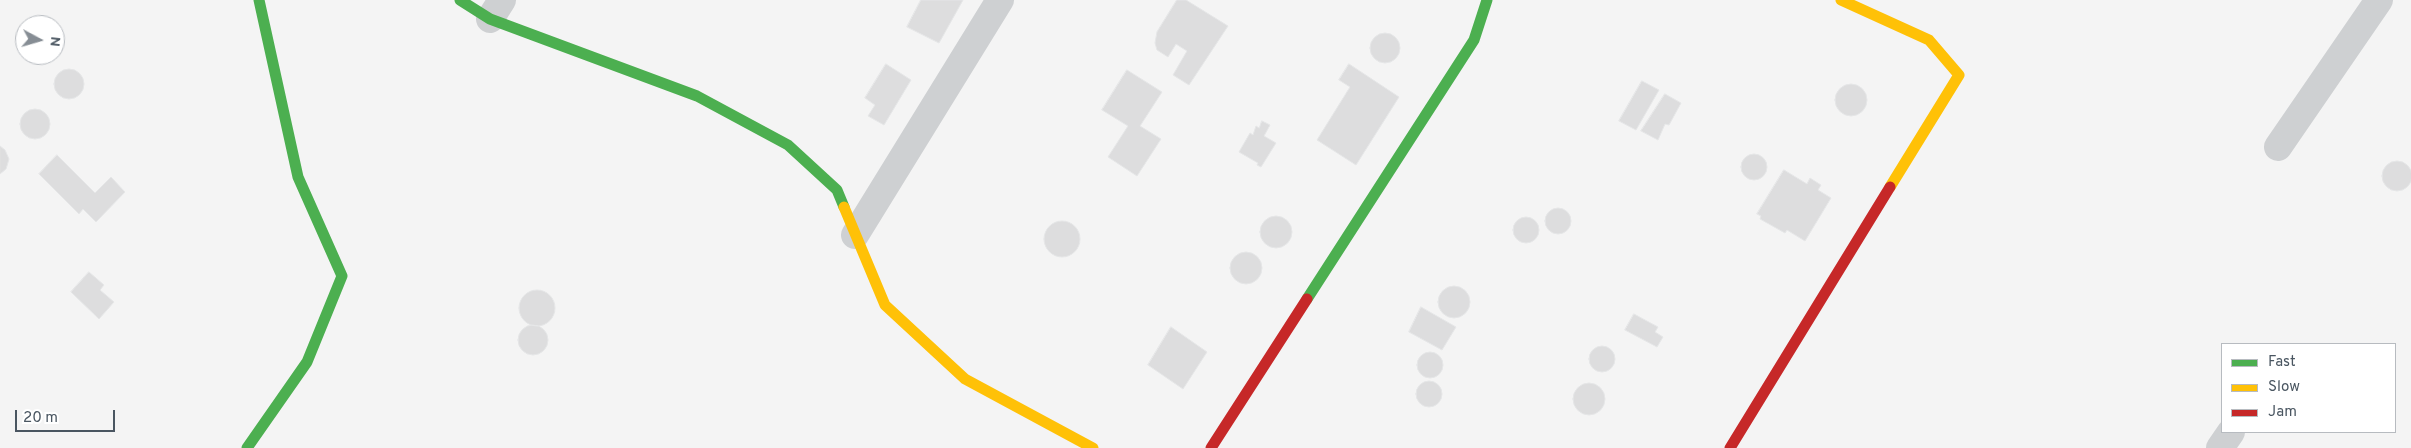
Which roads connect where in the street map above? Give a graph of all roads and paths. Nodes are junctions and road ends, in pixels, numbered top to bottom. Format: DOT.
graph roads {
  1 [pos="259,0"];
  2 [pos="460,0"];
  3 [pos="1000,0"];
  4 [pos="1487,0"];
  5 [pos="1841,0"];
  6 [pos="2379,0"];
  7 [pos="496,9"];
  8 [pos="2278,147"];
  9 [pos="855,235"];
  10 [pos="2230,433"];
  11 [pos="247,448"];
  12 [pos="1093,448"];
  13 [pos="1211,448"];
  14 [pos="1730,448"];
  15 [pos="2220,448"];
  1 -- 11 [label="street"];
  2 -- 7 [label="street"];
  3 -- 9 [label="street"];
  4 -- 13 [label="street"];
  5 -- 14 [label="street"];
  6 -- 8 [label="street"];
  7 -- 9 [label="street"];
  9 -- 12 [label="street"];
  10 -- 15 [label="street"];
}
